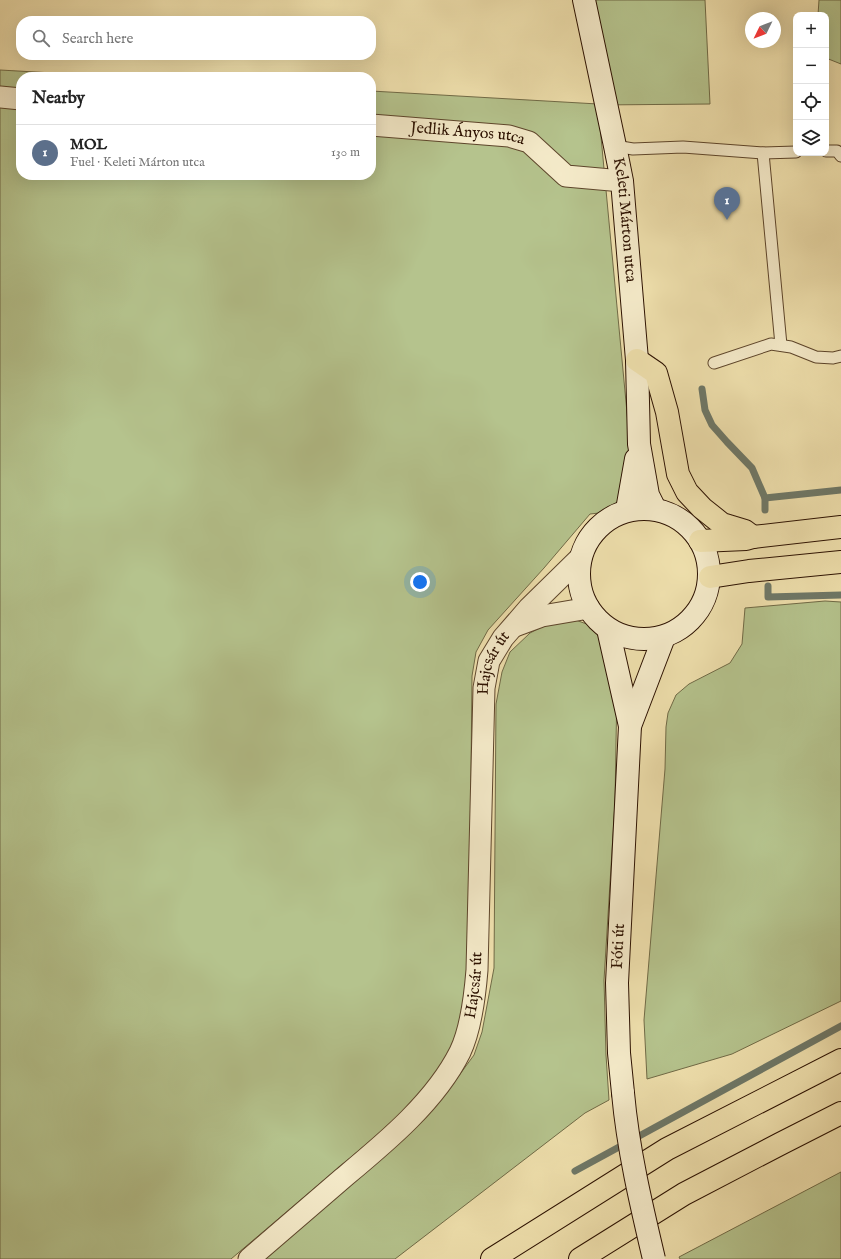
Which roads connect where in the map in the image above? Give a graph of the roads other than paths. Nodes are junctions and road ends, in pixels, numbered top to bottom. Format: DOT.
graph roads {
  1 [pos="584,0"];
  2 [pos="0,97"];
  3 [pos="16,99"];
  4 [pos="376,126"];
  5 [pos="615,146"];
  6 [pos="793,152"];
  7 [pos="829,152"];
  8 [pos="763,153"];
  9 [pos="839,154"];
  10 [pos="622,181"];
  11 [pos="781,345"];
  12 [pos="841,356"];
  13 [pos="637,360"];
  14 [pos="714,363"];
  15 [pos="639,444"];
  16 [pos="655,509"];
  17 [pos="627,510"];
  18 [pos="841,527"];
  19 [pos="753,537"];
  20 [pos="700,541"];
  21 [pos="581,557"];
  22 [pos="841,562"];
  23 [pos="710,577"];
  24 [pos="588,608"];
  25 [pos="512,627"];
  26 [pos="608,629"];
  27 [pos="664,637"];
  28 [pos="630,726"];
  29 [pos="840,1060"];
  30 [pos="841,1113"];
  31 [pos="249,1259"];
  32 [pos="492,1259"];
  33 [pos="580,1259"];
  34 [pos="654,1259"];
  1 -- 5 [label="main road, Keleti Márton utca"];
  2 -- 3 [label="street"];
  4 -- 10 [label="street, Jedlik Ányos utca"];
  5 -- 8 [label="lane"];
  5 -- 10 [label="main road, Keleti Márton utca"];
  6 -- 8 [label="lane"];
  7 -- 9 [label="lane"];
  8 -- 11 [label="lane"];
  10 -- 13 [label="main road, Keleti Márton utca"];
  11 -- 12 [label="lane"];
  11 -- 14 [label="lane"];
  13 -- 15 [label="main road, Keleti Márton utca"];
  13 -- 19 [label="highway"];
  15 -- 16 [label="main road, Keleti Márton utca"];
  15 -- 17 [label="main road, Keleti Márton utca"];
  16 -- 17 [label="main road"];
  16 -- 20 [label="main road"];
  17 -- 21 [label="main road"];
  18 -- 19 [label="highway"];
  19 -- 20 [label="highway"];
  20 -- 23 [label="main road"];
  21 -- 24 [label="main road"];
  21 -- 25 [label="street, Hajcsár út"];
  22 -- 23 [label="highway"];
  23 -- 27 [label="main road"];
  24 -- 25 [label="street, Hajcsár út"];
  24 -- 26 [label="main road"];
  25 -- 31 [label="street, Hajcsár út"];
  26 -- 27 [label="main road"];
  26 -- 28 [label="main road"];
  27 -- 28 [label="main road, Fóti út"];
  28 -- 34 [label="main road, Fóti út, bridge"];
  29 -- 32 [label="highway"];
  30 -- 33 [label="highway"];
}
